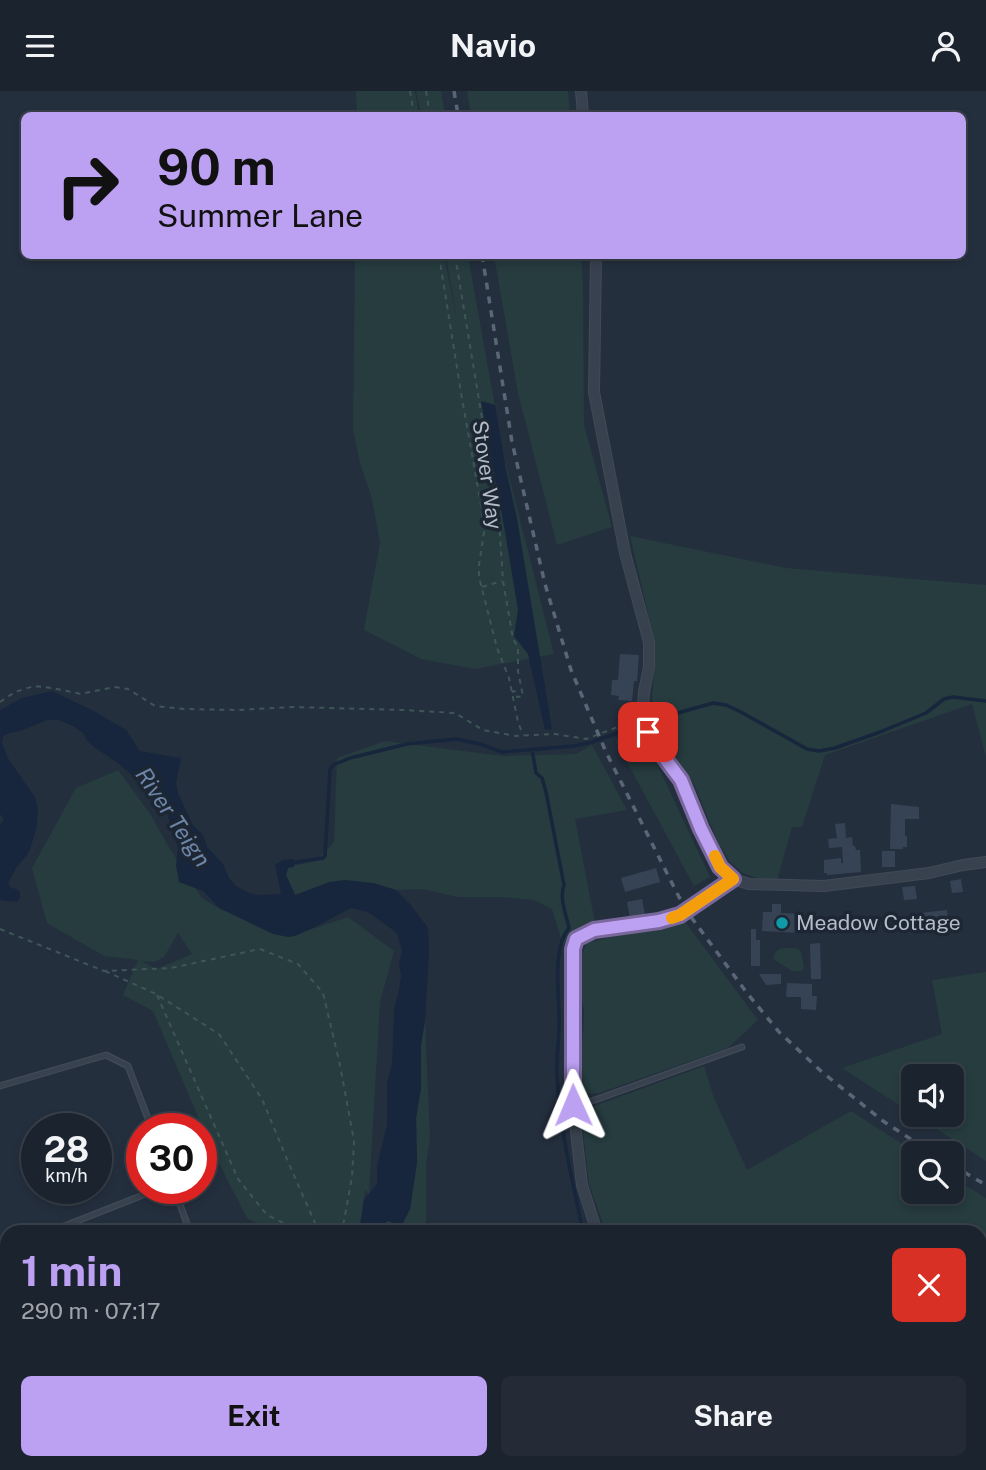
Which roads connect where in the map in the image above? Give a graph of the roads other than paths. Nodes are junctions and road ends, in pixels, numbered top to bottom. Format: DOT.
graph roads {
  1 [pos="581,91"];
  2 [pos="583,112"];
  3 [pos="596,259"];
  4 [pos="986,862"];
  5 [pos="733,879"];
  6 [pos="742,1047"];
  7 [pos="0,1086"];
  8 [pos="573,1105"];
  9 [pos="146,1113"];
  10 [pos="126,1202"];
  11 [pos="180,1204"];
  12 [pos="67,1225"];
  13 [pos="187,1225"];
  14 [pos="595,1225"];
  1 -- 2 [label="street"];
  3 -- 5 [label="street"];
  4 -- 5 [label="street"];
  5 -- 8 [label="street"];
  6 -- 8 [label="lane"];
  7 -- 9 [label="lane"];
  8 -- 14 [label="street"];
  10 -- 12 [label="lane"];
  11 -- 13 [label="lane"];
}
